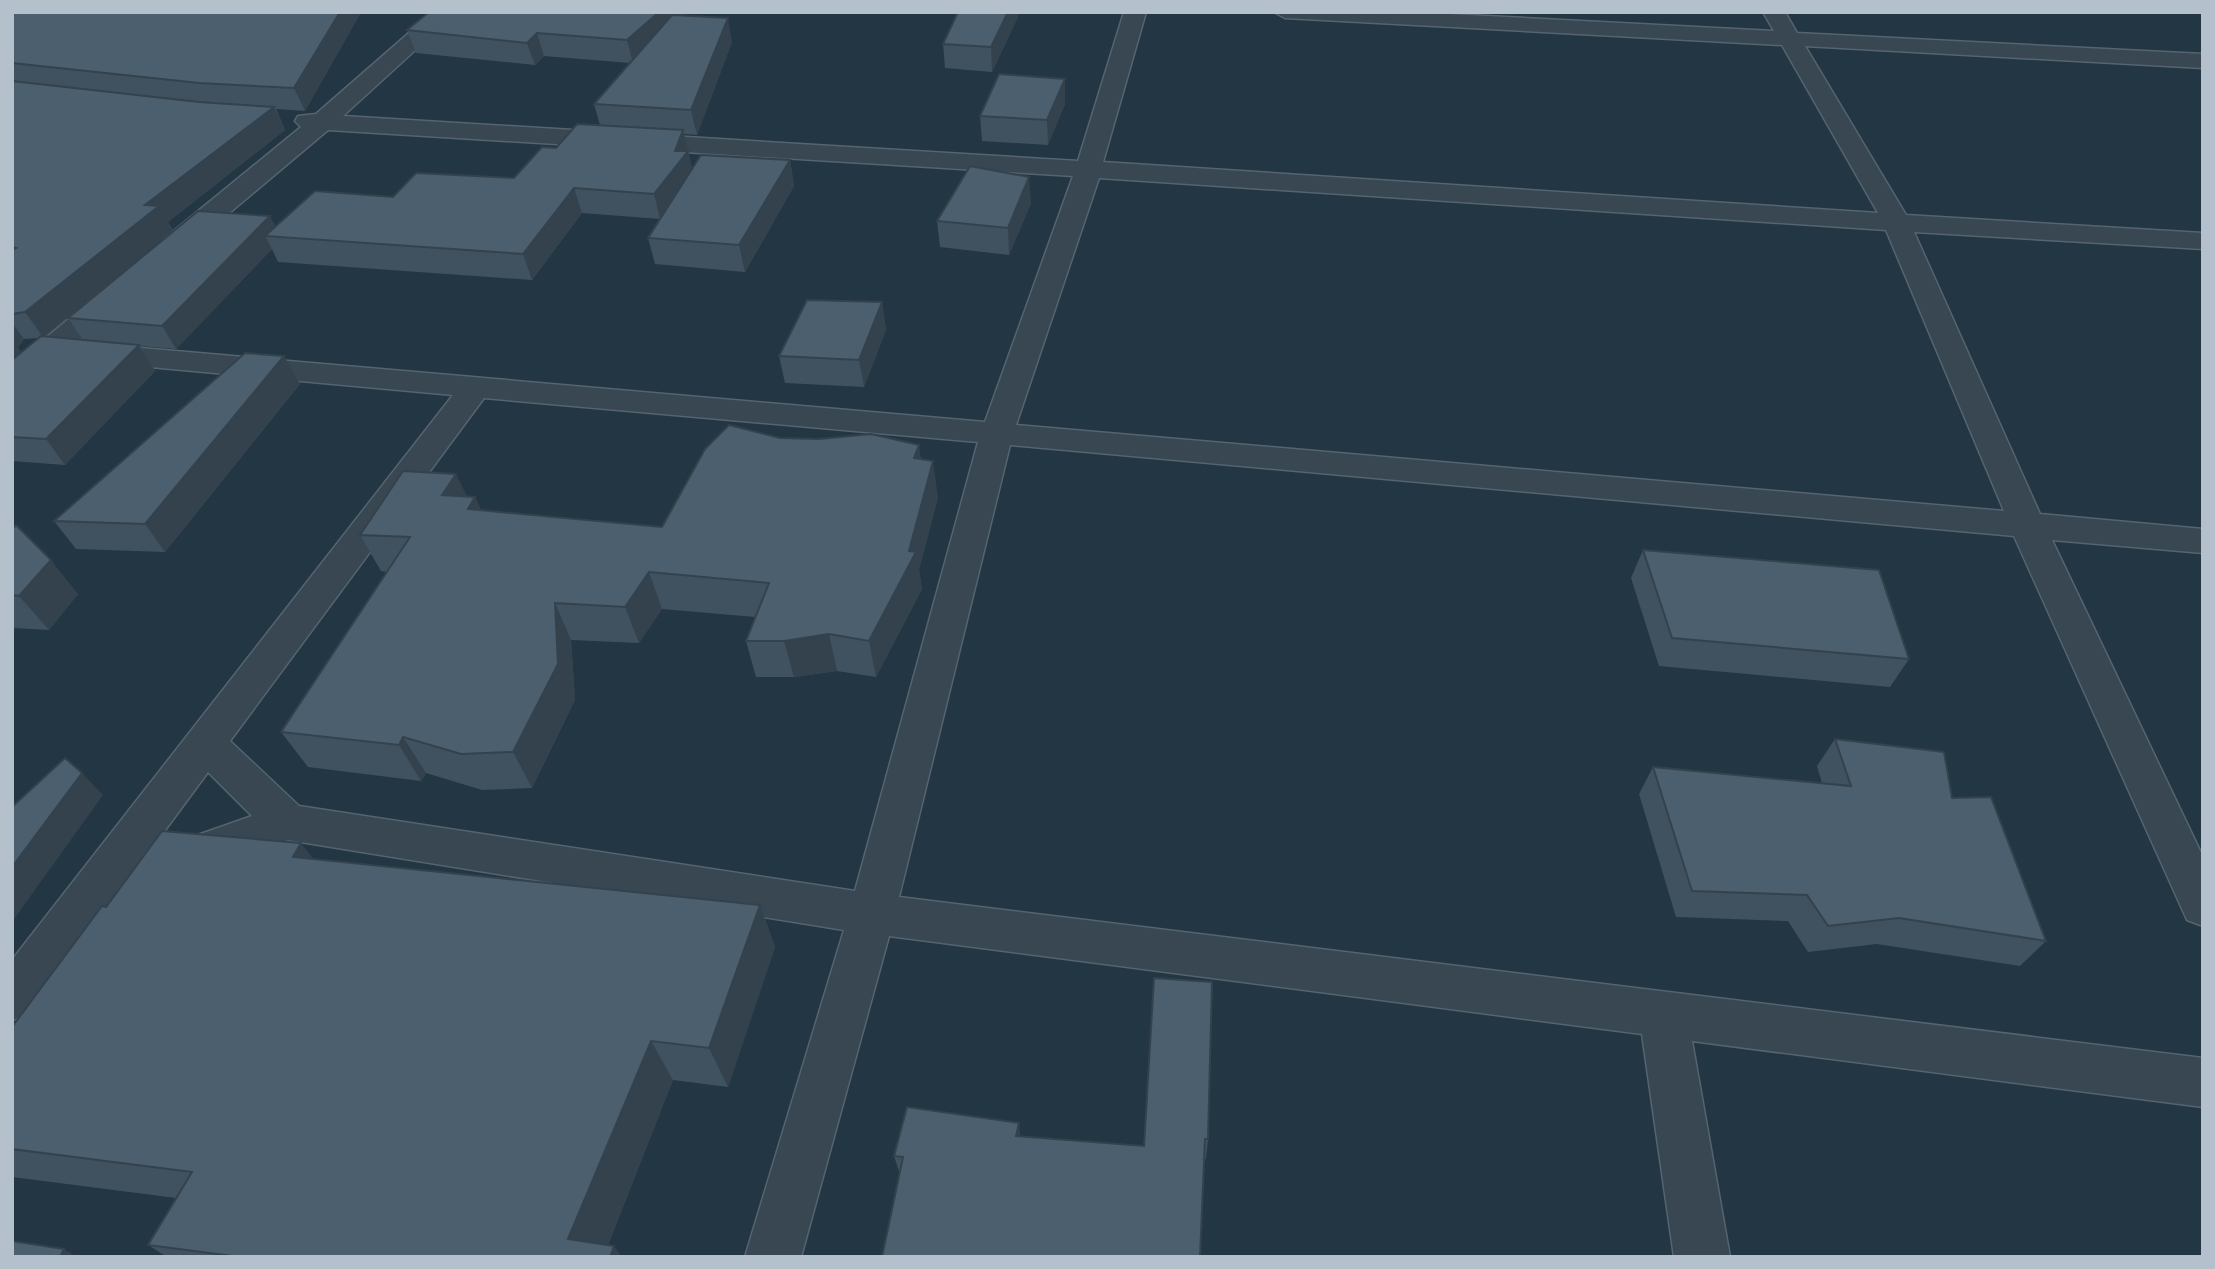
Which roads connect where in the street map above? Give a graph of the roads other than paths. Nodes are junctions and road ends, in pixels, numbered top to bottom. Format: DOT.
graph roads {
  1 [pos="446,12"];
  2 [pos="1135,12"];
  3 [pos="1285,12"];
  4 [pos="1781,27"];
  5 [pos="2203,61"];
  6 [pos="280,120"];
  7 [pos="322,122"];
  8 [pos="1088,171"];
  9 [pos="1897,223"];
  10 [pos="2203,241"];
  11 [pos="12,346"];
  12 [pos="50,349"];
  13 [pos="12,382"];
  14 [pos="476,387"];
  15 [pos="997,433"];
  16 [pos="2027,525"];
  17 [pos="2203,541"];
  18 [pos="205,743"];
  19 [pos="287,822"];
  20 [pos="95,890"];
  21 [pos="2203,906"];
  22 [pos="872,914"];
  23 [pos="12,998"];
  24 [pos="1663,1014"];
  25 [pos="2203,1083"];
  26 [pos="773,1257"];
  27 [pos="1702,1257"];
  1 -- 7 [label="street"];
  2 -- 8 [label="street"];
  3 -- 4 [label="street"];
  4 -- 5 [label="street"];
  4 -- 9 [label="street"];
  6 -- 7 [label="street"];
  7 -- 8 [label="street"];
  7 -- 12 [label="street"];
  8 -- 9 [label="street"];
  8 -- 15 [label="street"];
  9 -- 10 [label="street"];
  9 -- 16 [label="street"];
  11 -- 12 [label="street"];
  12 -- 13 [label="street"];
  12 -- 14 [label="street"];
  14 -- 15 [label="street"];
  14 -- 18 [label="street"];
  15 -- 16 [label="street"];
  15 -- 22 [label="street"];
  16 -- 17 [label="street"];
  16 -- 21 [label="street"];
  18 -- 19 [label="street"];
  18 -- 20 [label="street"];
  19 -- 20 [label="street"];
  19 -- 22 [label="street"];
  20 -- 23 [label="street"];
  22 -- 24 [label="street"];
  22 -- 26 [label="street"];
  24 -- 25 [label="street"];
  24 -- 27 [label="street"];
}
